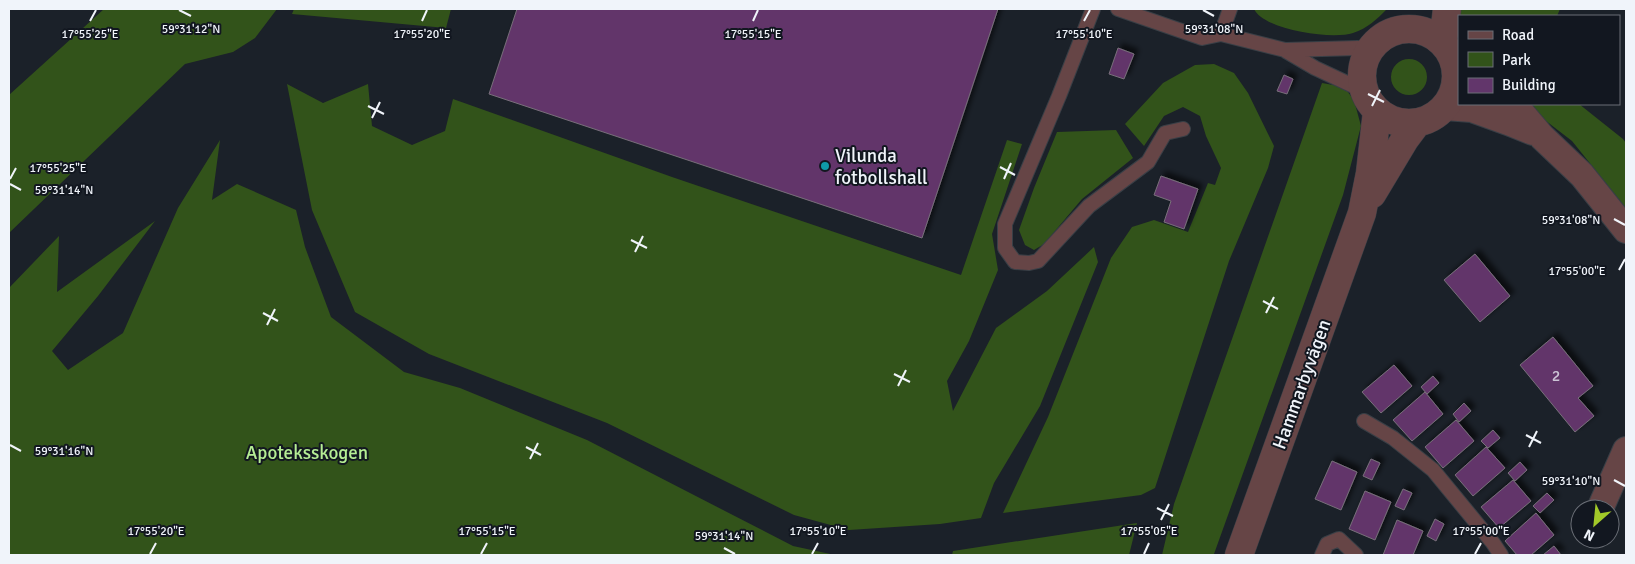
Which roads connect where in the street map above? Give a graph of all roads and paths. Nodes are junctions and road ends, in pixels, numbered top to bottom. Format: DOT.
graph roads {
  1 [pos="1093,9"];
  2 [pos="1118,9"];
  3 [pos="1230,9"];
  4 [pos="1447,9"];
  5 [pos="1404,19"];
  6 [pos="1222,34"];
  7 [pos="1285,50"];
  8 [pos="1369,50"];
  9 [pos="1452,58"];
  10 [pos="1370,101"];
  11 [pos="1512,105"];
  12 [pos="1445,107"];
  13 [pos="1417,123"];
  14 [pos="1183,129"];
  15 [pos="1542,136"];
  16 [pos="1362,213"];
  17 [pos="1626,230"];
  18 [pos="1364,421"];
  19 [pos="1626,450"];
  20 [pos="1604,499"];
  21 [pos="1239,555"];
  22 [pos="1322,555"];
  23 [pos="1356,555"];
  24 [pos="1501,555"];
  1 -- 14 [label="lane"];
  2 -- 6 [label="lane"];
  3 -- 6 [label="lane"];
  4 -- 9 [label="street"];
  5 -- 8 [label="street"];
  5 -- 9 [label="street"];
  6 -- 7 [label="lane"];
  7 -- 8 [label="lane"];
  7 -- 10 [label="lane"];
  8 -- 10 [label="street"];
  9 -- 12 [label="street"];
  10 -- 13 [label="street"];
  10 -- 16 [label="street, Hammarbyvägen"];
  11 -- 15 [label="street"];
  12 -- 13 [label="street"];
  12 -- 15 [label="street"];
  13 -- 16 [label="street, Hammarbyvägen"];
  15 -- 17 [label="street"];
  16 -- 21 [label="street, Hammarbyvägen"];
  18 -- 24 [label="lane"];
  19 -- 20 [label="street"];
  22 -- 23 [label="lane"];
}
